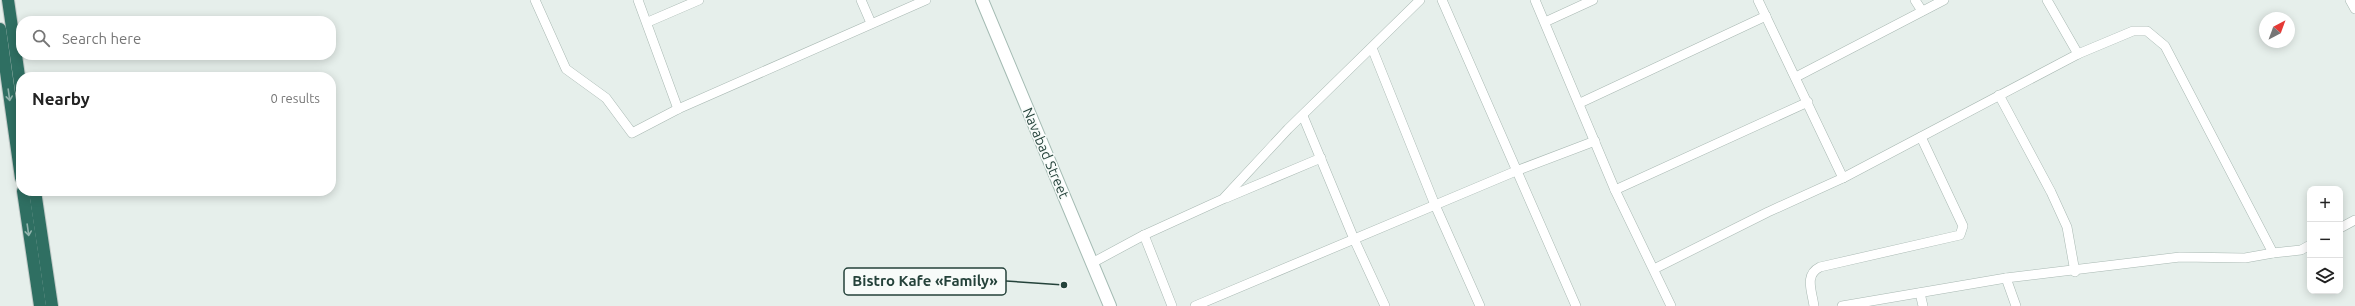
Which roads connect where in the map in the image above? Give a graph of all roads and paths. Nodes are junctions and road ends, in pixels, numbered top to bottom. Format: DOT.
graph roads {
  1 [pos="8,0"];
  2 [pos="535,0"];
  3 [pos="638,0"];
  4 [pos="700,0"];
  5 [pos="861,0"];
  6 [pos="926,0"];
  7 [pos="982,0"];
  8 [pos="1420,0"];
  9 [pos="1442,0"];
  10 [pos="1535,0"];
  11 [pos="1593,0"];
  12 [pos="1758,0"];
  13 [pos="1915,0"];
  14 [pos="1944,0"];
  15 [pos="2047,0"];
  16 [pos="2350,0"];
  17 [pos="2355,9"];
  18 [pos="1922,12"];
  19 [pos="1766,16"];
  20 [pos="648,22"];
  21 [pos="1545,22"];
  22 [pos="871,23"];
  23 [pos="0,29"];
  24 [pos="1372,48"];
  25 [pos="2078,54"];
  26 [pos="16,55"];
  27 [pos="17,60"];
  28 [pos="18,72"];
  29 [pos="1796,77"];
  30 [pos="1999,95"];
  31 [pos="1808,102"];
  32 [pos="1580,103"];
  33 [pos="678,109"];
  34 [pos="1303,116"];
  35 [pos="1921,137"];
  36 [pos="1595,141"];
  37 [pos="16,143"];
  38 [pos="1321,158"];
  39 [pos="1516,171"];
  40 [pos="1843,178"];
  41 [pos="1615,190"];
  42 [pos="24,196"];
  43 [pos="36,196"];
  44 [pos="1223,199"];
  45 [pos="1435,205"];
  46 [pos="2355,220"];
  47 [pos="2343,226"];
  48 [pos="1144,235"];
  49 [pos="1354,239"];
  50 [pos="2307,247"];
  51 [pos="2273,253"];
  52 [pos="1092,263"];
  53 [pos="1654,269"];
  54 [pos="2074,272"];
  55 [pos="2006,278"];
  56 [pos="1920,293"];
  57 [pos="40,306"];
  58 [pos="52,306"];
  59 [pos="1110,306"];
  60 [pos="1172,306"];
  61 [pos="1195,306"];
  62 [pos="1385,306"];
  63 [pos="1480,306"];
  64 [pos="1576,306"];
  65 [pos="1670,306"];
  66 [pos="1814,306"];
  67 [pos="1842,306"];
  68 [pos="1923,306"];
  69 [pos="2016,306"];
  1 -- 26 [label="highway"];
  2 -- 33 [label="street"];
  3 -- 20 [label="street"];
  4 -- 20 [label="street"];
  5 -- 22 [label="street"];
  6 -- 22 [label="street"];
  7 -- 52 [label="street, Navabad Street"];
  8 -- 24 [label="street"];
  9 -- 39 [label="street"];
  10 -- 21 [label="street"];
  11 -- 21 [label="street"];
  12 -- 19 [label="street"];
  13 -- 18 [label="street"];
  14 -- 18 [label="street"];
  15 -- 25 [label="street"];
  16 -- 17 [label="street"];
  18 -- 29 [label="street"];
  19 -- 29 [label="street"];
  19 -- 32 [label="street"];
  20 -- 33 [label="street"];
  21 -- 32 [label="street"];
  22 -- 33 [label="street"];
  23 -- 37 [label="highway, one-way"];
  24 -- 34 [label="street"];
  24 -- 45 [label="street"];
  25 -- 30 [label="street"];
  25 -- 51 [label="street"];
  27 -- 28 [label="highway"];
  29 -- 31 [label="street"];
  30 -- 35 [label="street"];
  30 -- 54 [label="street"];
  31 -- 40 [label="street"];
  31 -- 41 [label="street"];
  32 -- 36 [label="street"];
  34 -- 38 [label="street"];
  34 -- 44 [label="street"];
  35 -- 40 [label="street"];
  35 -- 66 [label="street"];
  36 -- 39 [label="street"];
  36 -- 41 [label="street"];
  38 -- 44 [label="street"];
  38 -- 49 [label="street"];
  39 -- 45 [label="street"];
  39 -- 64 [label="street"];
  40 -- 53 [label="street"];
  41 -- 53 [label="street"];
  42 -- 57 [label="highway, one-way"];
  43 -- 58 [label="highway"];
  44 -- 48 [label="street"];
  45 -- 49 [label="street"];
  45 -- 63 [label="street"];
  46 -- 47 [label="street"];
  48 -- 52 [label="street"];
  48 -- 60 [label="street"];
  49 -- 61 [label="street"];
  49 -- 62 [label="street"];
  50 -- 51 [label="street"];
  51 -- 54 [label="street"];
  52 -- 59 [label="street, Navabad Street"];
  53 -- 65 [label="street"];
  54 -- 55 [label="street"];
  55 -- 56 [label="street"];
  55 -- 69 [label="street"];
  56 -- 67 [label="street"];
  56 -- 68 [label="street"];
}
